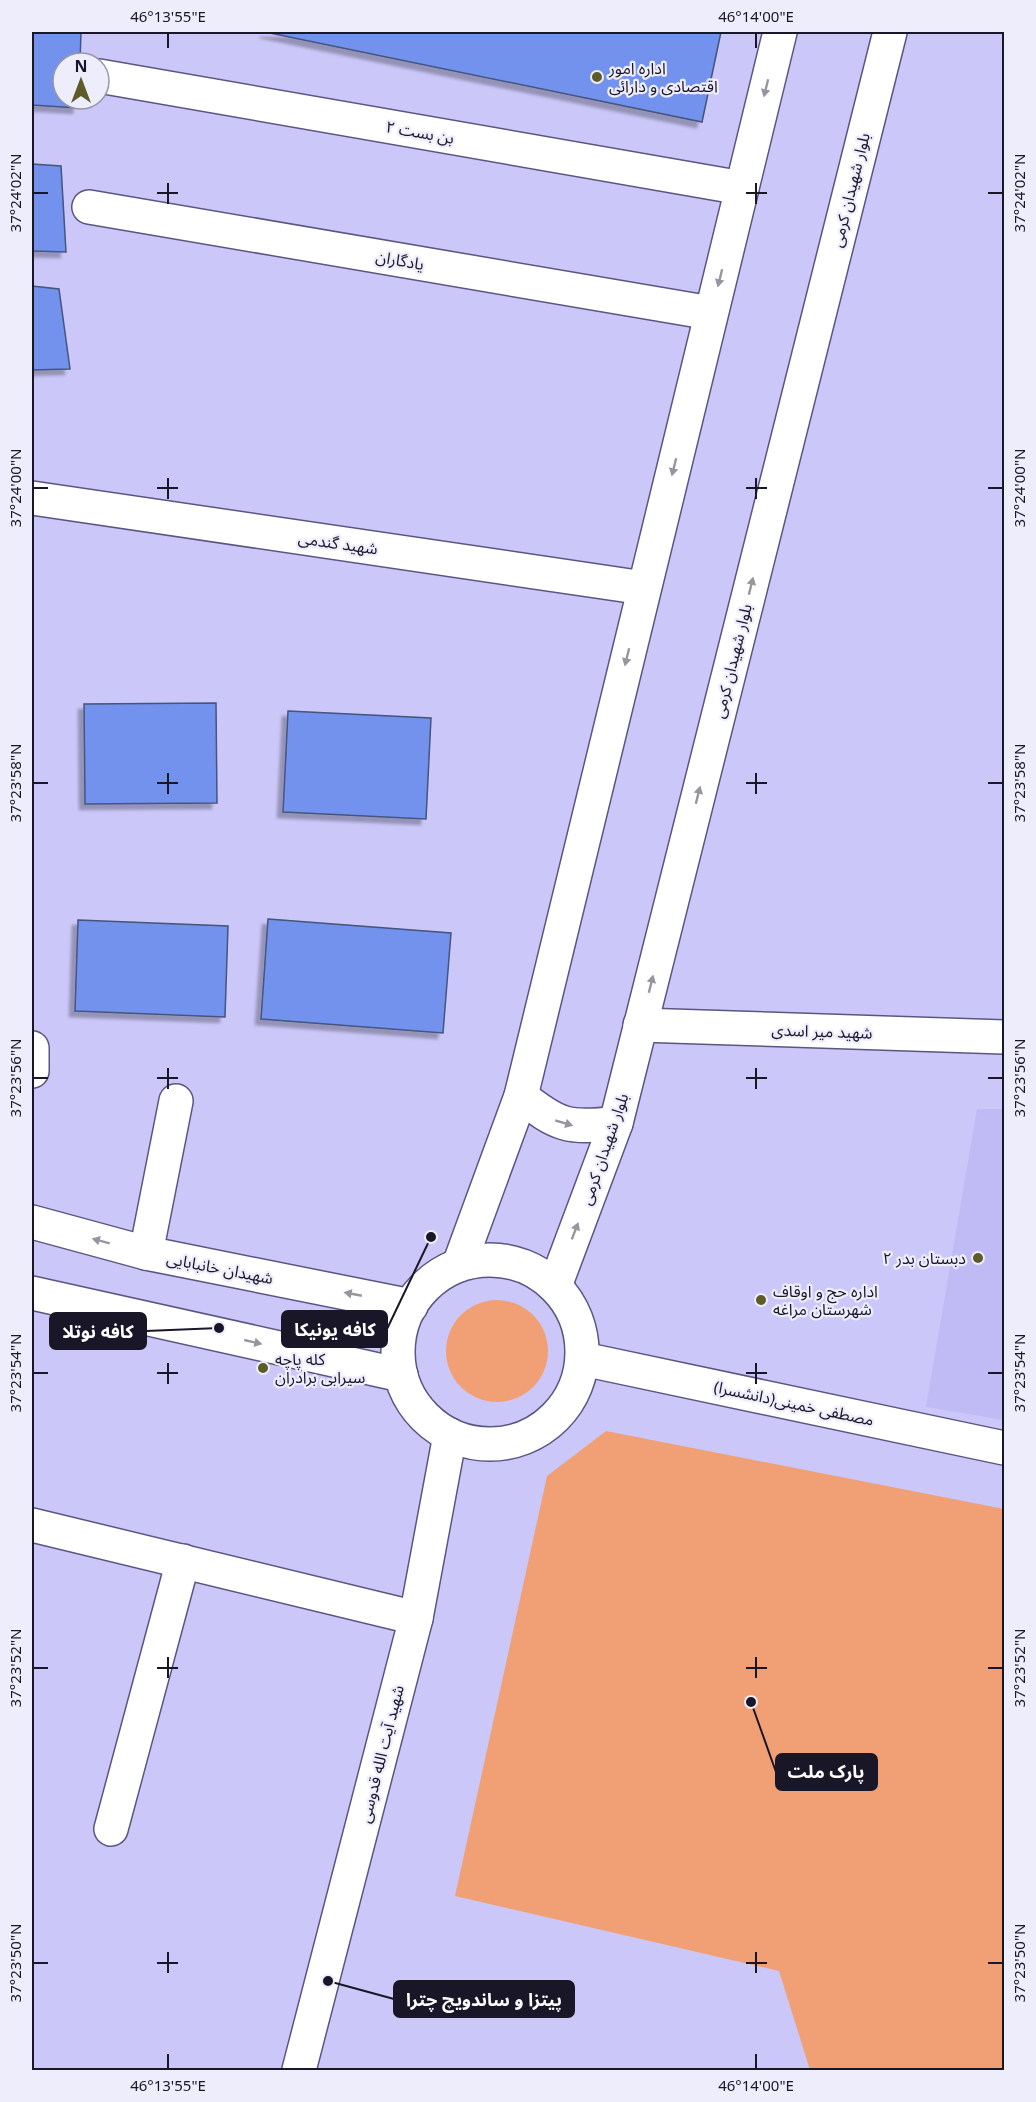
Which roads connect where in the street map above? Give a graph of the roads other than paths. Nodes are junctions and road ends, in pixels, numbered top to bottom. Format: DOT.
graph roads {
  1 [pos="780,32"];
  2 [pos="890,32"];
  3 [pos="111,78"];
  4 [pos="742,188"];
  5 [pos="89,207"];
  6 [pos="711,313"];
  7 [pos="32,498"];
  8 [pos="644,588"];
  9 [pos="640,1025"];
  10 [pos="1005,1037"];
  11 [pos="32,1048"];
  12 [pos="32,1071"];
  13 [pos="520,1096"];
  14 [pos="176,1101"];
  15 [pos="616,1123"];
  16 [pos="32,1222"];
  17 [pos="146,1253"];
  18 [pos="459,1265"];
  19 [pos="555,1286"];
  20 [pos="32,1293"];
  21 [pos="411,1306"];
  22 [pos="583,1359"];
  23 [pos="401,1375"];
  24 [pos="450,1435"];
  25 [pos="1005,1448"];
  26 [pos="32,1525"];
  27 [pos="183,1561"];
  28 [pos="416,1618"];
  29 [pos="111,1829"];
  30 [pos="300,2070"];
  1 -- 4 [label="main road, one-way"];
  9 -- 2 [label="main road, بلوار شهیدان کرمی, one-way"];
  3 -- 4 [label="main road, بن بست ۲"];
  4 -- 6 [label="main road, one-way"];
  5 -- 6 [label="main road, یادگاران"];
  6 -- 8 [label="main road, one-way"];
  7 -- 8 [label="main road, شهید گندمی"];
  8 -- 13 [label="main road, one-way"];
  9 -- 10 [label="main road, شهید میر اسدی"];
  9 -- 15 [label="main road, بلوار شهیدان کرمی"];
  11 -- 12 [label="main road"];
  13 -- 15 [label="main road, one-way"];
  13 -- 18 [label="main road"];
  14 -- 17 [label="main road"];
  19 -- 15 [label="main road, بلوار شهیدان کرمی, one-way"];
  17 -- 16 [label="main road, شهیدان خانبابایی, one-way"];
  21 -- 17 [label="main road, شهیدان خانبابایی, one-way"];
  18 -- 19 [label="main road"];
  18 -- 21 [label="main road"];
  19 -- 22 [label="main road"];
  20 -- 23 [label="main road, one-way"];
  21 -- 23 [label="main road"];
  22 -- 24 [label="main road"];
  22 -- 25 [label="main road, (دانشسرا)مصطفی خمینی"];
  23 -- 24 [label="main road"];
  24 -- 28 [label="main road, شهید آیت الله قدوسی"];
  26 -- 27 [label="main road"];
  27 -- 28 [label="main road"];
  27 -- 29 [label="main road"];
  28 -- 30 [label="main road, شهید آیت الله قدوسی"];
}
